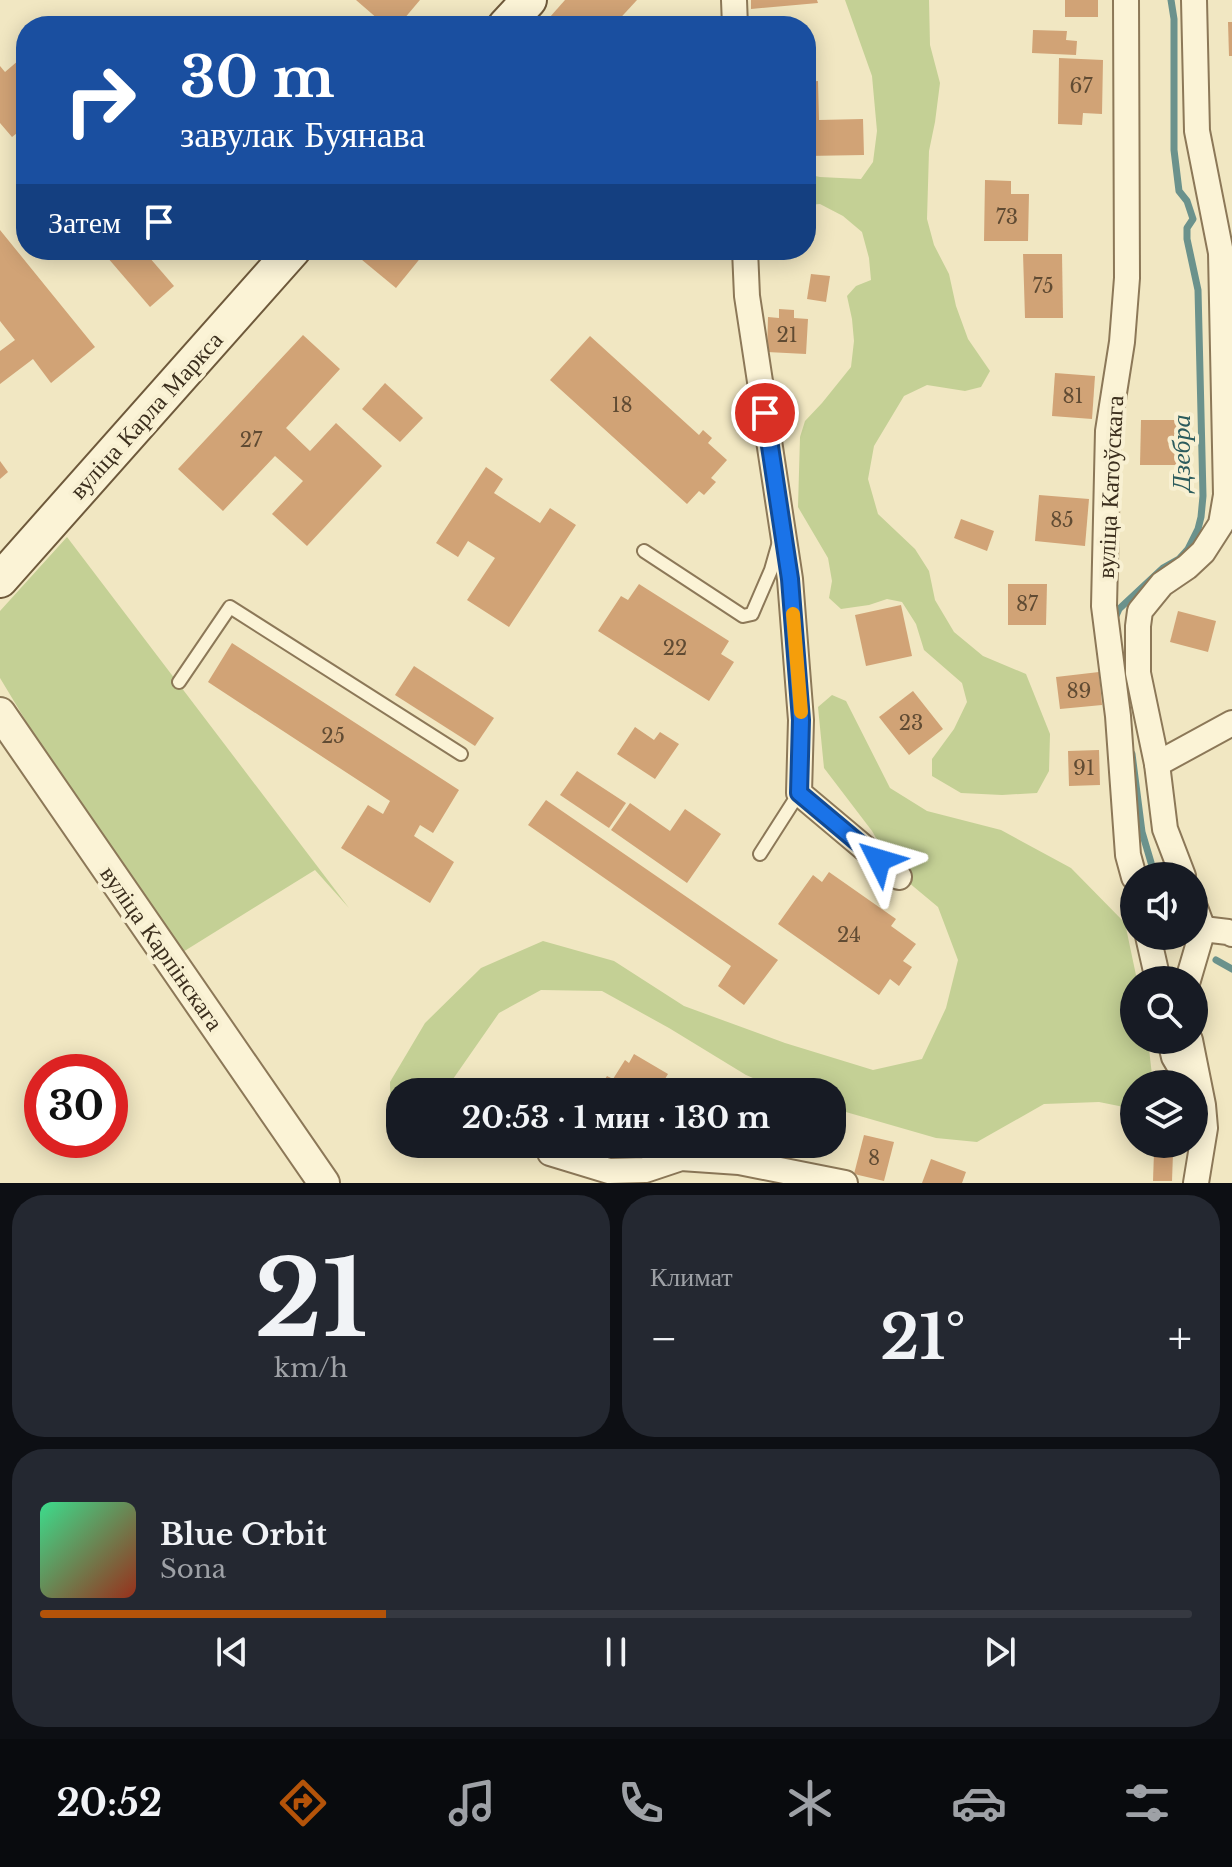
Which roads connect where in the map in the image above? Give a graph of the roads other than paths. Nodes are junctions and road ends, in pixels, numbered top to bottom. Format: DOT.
graph roads {
  1 [pos="529,0"];
  2 [pos="1126,0"];
  3 [pos="1194,0"];
  4 [pos="514,16"];
  5 [pos="284,260"];
  6 [pos="745,260"];
  7 [pos="782,530"];
  8 [pos="644,551"];
  9 [pos="0,580"];
  10 [pos="179,682"];
  11 [pos="0,713"];
  12 [pos="1232,723"];
  13 [pos="461,754"];
  14 [pos="1157,764"];
  15 [pos="799,793"];
  16 [pos="760,854"];
  17 [pos="1130,862"];
  18 [pos="1178,862"];
  19 [pos="899,877"];
  20 [pos="1208,930"];
  21 [pos="1232,934"];
  22 [pos="566,1158"];
  23 [pos="681,1158"];
  24 [pos="681,1158"];
  25 [pos="1200,1158"];
  26 [pos="324,1183"];
  27 [pos="845,1183"];
  28 [pos="1196,1183"];
  1 -- 4 [label="main road"];
  2 -- 17 [label="street, вуліца Катоўскага"];
  3 -- 14 [label="street, вуліца Катоўскага"];
  5 -- 9 [label="main road, вуліца Карла Маркса"];
  6 -- 7 [label="street"];
  7 -- 8 [label="lane"];
  7 -- 15 [label="street"];
  10 -- 13 [label="lane"];
  11 -- 26 [label="street, вуліца Карпінскага"];
  12 -- 14 [label="street"];
  14 -- 18 [label="street, вуліца Катоўскага"];
  15 -- 16 [label="lane"];
  15 -- 19 [label="street"];
  20 -- 21 [label="street"];
  22 -- 23 [label="street"];
  24 -- 27 [label="street"];
  25 -- 28 [label="street"];
}
